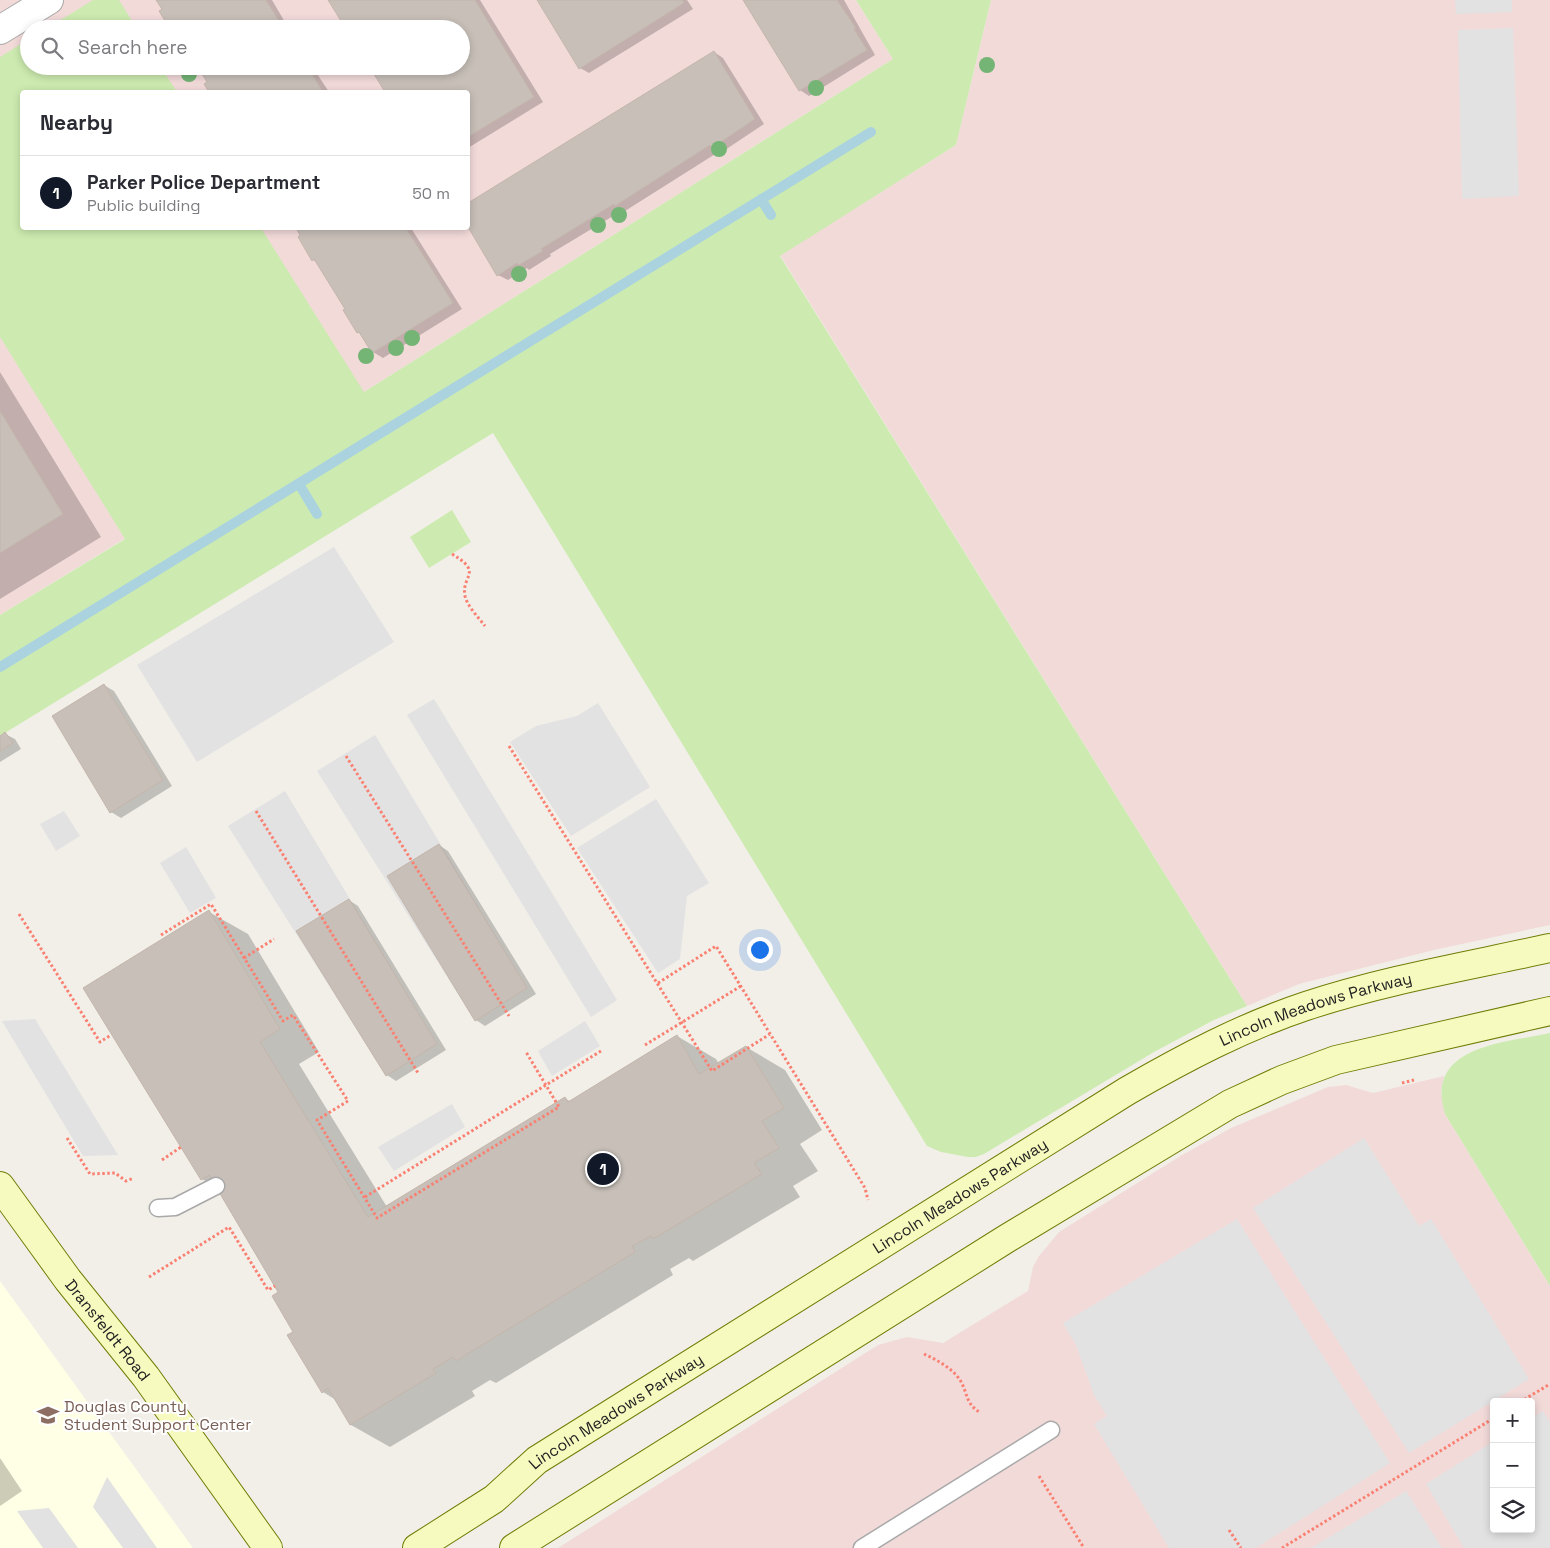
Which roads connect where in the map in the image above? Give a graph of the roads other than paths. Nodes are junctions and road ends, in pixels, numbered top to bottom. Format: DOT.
graph roads {
  1 [pos="49,0"];
  2 [pos="0,30"];
  3 [pos="1550,948"];
  4 [pos="1550,1011"];
  5 [pos="0,1186"];
  6 [pos="216,1186"];
  7 [pos="158,1208"];
  8 [pos="1051,1430"];
  9 [pos="268,1548"];
  10 [pos="417,1548"];
  11 [pos="514,1548"];
  12 [pos="862,1548"];
  1 -- 2 [label="street"];
  3 -- 10 [label="street, Lincoln Meadows Parkway"];
  4 -- 11 [label="street"];
  5 -- 9 [label="street, Dransfeldt Road"];
  6 -- 7 [label="lane"];
  8 -- 12 [label="lane"];
}
